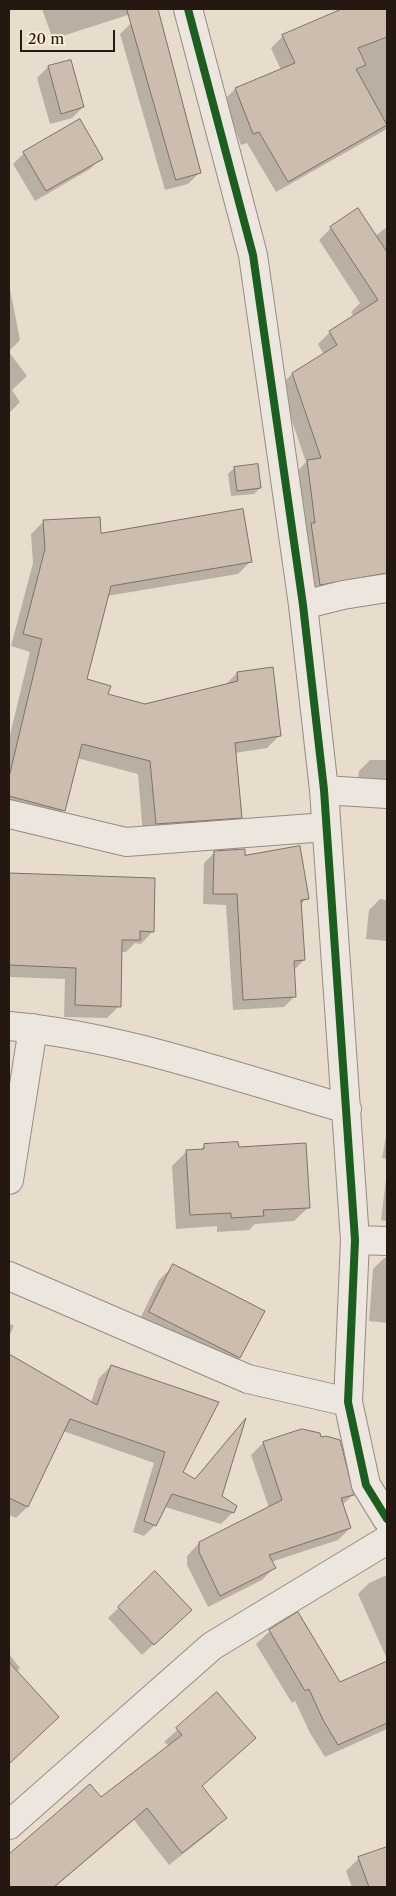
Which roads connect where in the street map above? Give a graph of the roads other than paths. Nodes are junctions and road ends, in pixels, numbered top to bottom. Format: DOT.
graph roads {
  1 [pos="188,9"];
  2 [pos="387,588"];
  3 [pos="304,605"];
  4 [pos="324,790"];
  5 [pos="387,794"];
  6 [pos="9,814"];
  7 [pos="326,827"];
  8 [pos="21,1027"];
  9 [pos="347,1109"];
  10 [pos="9,1180"];
  11 [pos="355,1240"];
  12 [pos="387,1241"];
  13 [pos="9,1276"];
  14 [pos="348,1402"];
  15 [pos="387,1519"];
  16 [pos="387,1540"];
  17 [pos="9,1825"];
  1 -- 3 [label="street"];
  2 -- 3 [label="street"];
  3 -- 4 [label="street"];
  4 -- 5 [label="street"];
  4 -- 7 [label="street"];
  6 -- 7 [label="street"];
  7 -- 9 [label="street"];
  8 -- 9 [label="street"];
  8 -- 10 [label="street"];
  9 -- 11 [label="street"];
  11 -- 12 [label="street"];
  11 -- 14 [label="street"];
  13 -- 14 [label="street"];
  14 -- 15 [label="street"];
  16 -- 17 [label="street"];
}
